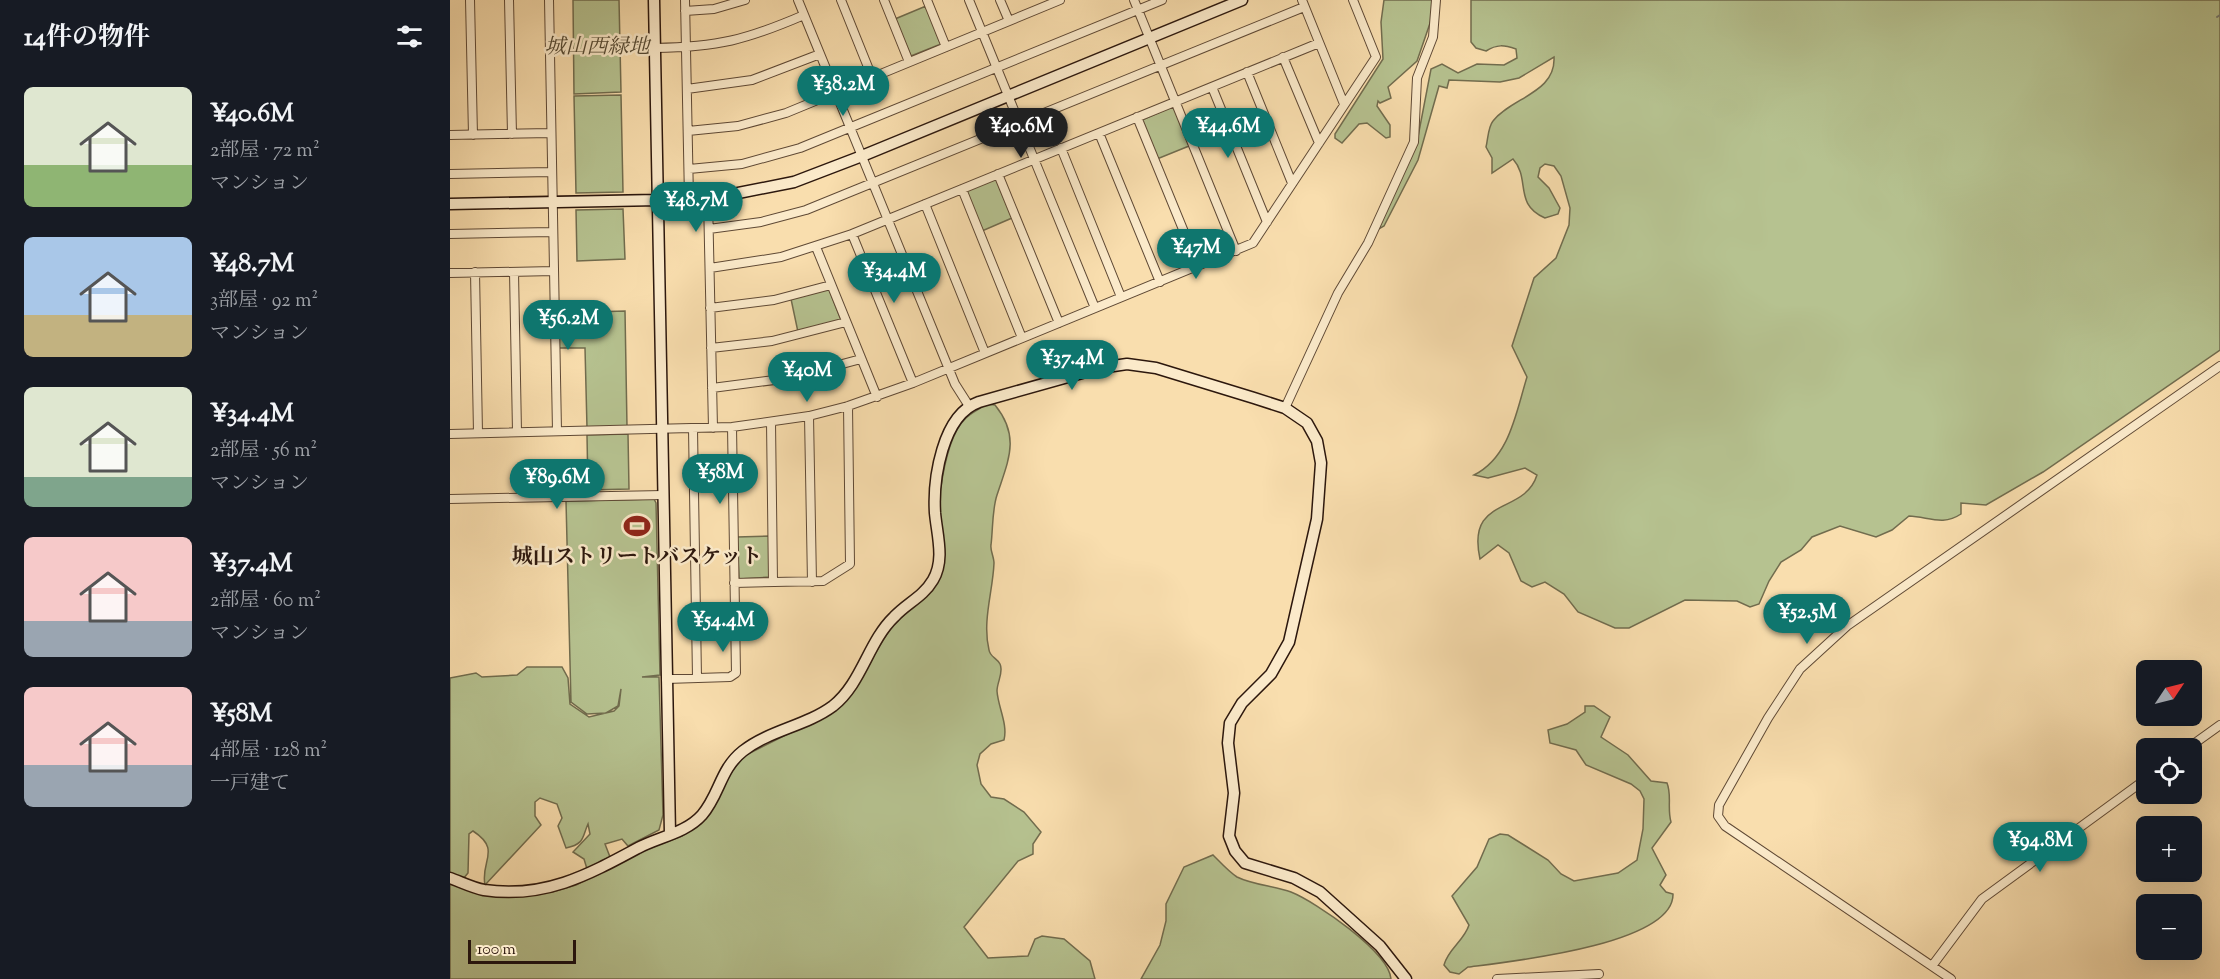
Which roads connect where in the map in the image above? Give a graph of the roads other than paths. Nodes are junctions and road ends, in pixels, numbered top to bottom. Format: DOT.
graph roads {
  1 [pos="470,0"];
  2 [pos="509,0"];
  3 [pos="549,0"];
  4 [pos="654,0"];
  5 [pos="685,0"];
  6 [pos="745,0"];
  7 [pos="798,0"];
  8 [pos="841,0"];
  9 [pos="884,0"];
  10 [pos="927,0"];
  11 [pos="969,0"];
  12 [pos="1000,0"];
  13 [pos="1060,0"];
  14 [pos="1134,0"];
  15 [pos="1162,0"];
  16 [pos="1242,0"];
  17 [pos="1353,0"];
  18 [pos="1436,0"];
  19 [pos="1045,3"];
  20 [pos="1303,3"];
  21 [pos="1138,10"];
  22 [pos="685,11"];
  23 [pos="804,15"];
  24 [pos="1009,21"];
  25 [pos="983,32"];
  26 [pos="1149,38"];
  27 [pos="1319,43"];
  28 [pos="686,47"];
  29 [pos="946,47"];
  30 [pos="655,48"];
  31 [pos="820,54"];
  32 [pos="1283,57"];
  33 [pos="909,62"];
  34 [pos="1161,66"];
  35 [pos="998,68"];
  36 [pos="1247,72"];
  37 [pos="873,77"];
  38 [pos="1212,87"];
  39 [pos="687,89"];
  40 [pos="836,92"];
  41 [pos="1009,96"];
  42 [pos="1175,102"];
  43 [pos="1344,104"];
  44 [pos="1137,117"];
  45 [pos="1020,125"];
  46 [pos="850,128"];
  47 [pos="688,131"];
  48 [pos="551,133"];
  49 [pos="1099,133"];
  50 [pos="512,134"];
  51 [pos="450,135"];
  52 [pos="473,135"];
  53 [pos="1318,143"];
  54 [pos="1061,148"];
  55 [pos="862,156"];
  56 [pos="1034,159"];
  57 [pos="689,169"];
  58 [pos="552,172"];
  59 [pos="450,174"];
  60 [pos="998,174"];
  61 [pos="1292,183"];
  62 [pos="873,184"];
  63 [pos="962,189"];
  64 [pos="689,199"];
  65 [pos="708,199"];
  66 [pos="657,200"];
  67 [pos="552,202"];
  68 [pos="450,204"];
  69 [pos="925,204"];
  70 [pos="888,219"];
  71 [pos="1267,222"];
  72 [pos="709,229"];
  73 [pos="553,232"];
  74 [pos="450,234"];
  75 [pos="852,234"];
  76 [pos="816,247"];
  77 [pos="1236,251"];
  78 [pos="1198,266"];
  79 [pos="710,268"];
  80 [pos="554,271"];
  81 [pos="475,272"];
  82 [pos="514,272"];
  83 [pos="450,273"];
  84 [pos="1160,282"];
  85 [pos="831,285"];
  86 [pos="1121,297"];
  87 [pos="711,308"];
  88 [pos="1095,308"];
  89 [pos="846,322"];
  90 [pos="1059,323"];
  91 [pos="1022,338"];
  92 [pos="711,348"];
  93 [pos="985,353"];
  94 [pos="861,359"];
  95 [pos="2220,366"];
  96 [pos="949,368"];
  97 [pos="913,383"];
  98 [pos="712,388"];
  99 [pos="877,397"];
  100 [pos="848,406"];
  101 [pos="969,406"];
  102 [pos="1285,408"];
  103 [pos="809,416"];
  104 [pos="771,422"];
  105 [pos="732,427"];
  106 [pos="713,428"];
  107 [pos="662,429"];
  108 [pos="693,429"];
  109 [pos="556,431"];
  110 [pos="517,432"];
  111 [pos="478,433"];
  112 [pos="450,434"];
  113 [pos="663,495"];
  114 [pos="450,499"];
  115 [pos="773,582"];
  116 [pos="812,582"];
  117 [pos="734,583"];
  118 [pos="697,678"];
  119 [pos="666,679"];
  120 [pos="2220,725"];
  121 [pos="2202,738"];
  122 [pos="2136,786"];
  123 [pos="670,834"];
  124 [pos="450,878"];
  125 [pos="1932,966"];
  126 [pos="1599,974"];
  127 [pos="1406,979"];
  128 [pos="1497,979"];
  129 [pos="1951,979"];
  1 -- 52 [label="street"];
  2 -- 50 [label="street"];
  3 -- 48 [label="street"];
  4 -- 30 [label="street"];
  5 -- 22 [label="street"];
  6 -- 22 [label="street"];
  7 -- 23 [label="street"];
  8 -- 37 [label="street"];
  9 -- 33 [label="street"];
  10 -- 29 [label="street"];
  11 -- 25 [label="street"];
  12 -- 24 [label="street"];
  13 -- 19 [label="street"];
  14 -- 21 [label="street"];
  15 -- 21 [label="street"];
  16 -- 26 [label="street"];
  17 -- 43 [label="street"];
  18 -- 102 [label="street"];
  19 -- 24 [label="street"];
  20 -- 27 [label="street"];
  20 -- 34 [label="street"];
  21 -- 26 [label="street"];
  21 -- 35 [label="street"];
  22 -- 28 [label="street"];
  23 -- 28 [label="street"];
  23 -- 31 [label="street"];
  24 -- 25 [label="street"];
  25 -- 29 [label="street"];
  25 -- 35 [label="street"];
  26 -- 34 [label="street"];
  26 -- 41 [label="street"];
  27 -- 32 [label="street"];
  27 -- 43 [label="street"];
  28 -- 30 [label="street"];
  28 -- 39 [label="street"];
  29 -- 33 [label="street"];
  30 -- 66 [label="street"];
  31 -- 39 [label="street"];
  31 -- 40 [label="street"];
  32 -- 36 [label="street"];
  32 -- 53 [label="street"];
  33 -- 37 [label="street"];
  34 -- 42 [label="street"];
  34 -- 45 [label="street"];
  35 -- 41 [label="street"];
  35 -- 46 [label="street"];
  36 -- 38 [label="street"];
  36 -- 61 [label="street"];
  37 -- 40 [label="street"];
  38 -- 42 [label="street"];
  38 -- 71 [label="street"];
  39 -- 47 [label="street"];
  40 -- 46 [label="street"];
  40 -- 47 [label="street"];
  41 -- 45 [label="street"];
  41 -- 55 [label="street"];
  42 -- 44 [label="street"];
  42 -- 77 [label="street"];
  43 -- 53 [label="street"];
  44 -- 49 [label="street"];
  44 -- 78 [label="street"];
  45 -- 56 [label="street"];
  45 -- 62 [label="street"];
  46 -- 55 [label="street"];
  46 -- 57 [label="street"];
  47 -- 57 [label="street"];
  48 -- 50 [label="street"];
  48 -- 58 [label="street"];
  49 -- 54 [label="street"];
  49 -- 84 [label="street"];
  50 -- 52 [label="street"];
  51 -- 52 [label="street"];
  53 -- 61 [label="street"];
  54 -- 56 [label="street"];
  54 -- 86 [label="street"];
  55 -- 62 [label="street"];
  55 -- 65 [label="street"];
  56 -- 60 [label="street"];
  56 -- 88 [label="street"];
  57 -- 64 [label="street"];
  58 -- 59 [label="street"];
  58 -- 67 [label="street"];
  60 -- 63 [label="street"];
  60 -- 90 [label="street"];
  61 -- 71 [label="street"];
  62 -- 70 [label="street"];
  62 -- 72 [label="street"];
  63 -- 69 [label="street"];
  63 -- 91 [label="street"];
  64 -- 65 [label="street"];
  64 -- 66 [label="street"];
  65 -- 72 [label="street"];
  66 -- 67 [label="street"];
  66 -- 107 [label="street"];
  67 -- 68 [label="street"];
  67 -- 73 [label="street"];
  69 -- 70 [label="street"];
  69 -- 93 [label="street"];
  70 -- 75 [label="street"];
  70 -- 96 [label="street"];
  71 -- 77 [label="street"];
  72 -- 79 [label="street"];
  73 -- 74 [label="street"];
  73 -- 80 [label="street"];
  75 -- 76 [label="street"];
  75 -- 97 [label="street"];
  76 -- 79 [label="street"];
  76 -- 85 [label="street"];
  77 -- 78 [label="street"];
  78 -- 84 [label="street"];
  79 -- 87 [label="street"];
  80 -- 82 [label="street"];
  80 -- 109 [label="street"];
  81 -- 82 [label="street"];
  81 -- 83 [label="street"];
  81 -- 111 [label="street"];
  82 -- 110 [label="street"];
  84 -- 86 [label="street"];
  85 -- 87 [label="street"];
  85 -- 89 [label="street"];
  86 -- 88 [label="street"];
  87 -- 92 [label="street"];
  88 -- 90 [label="street"];
  89 -- 92 [label="street"];
  89 -- 94 [label="street"];
  90 -- 91 [label="street"];
  91 -- 93 [label="street"];
  92 -- 98 [label="street"];
  93 -- 96 [label="street"];
  94 -- 98 [label="street"];
  94 -- 99 [label="street"];
  95 -- 125 [label="street"];
  96 -- 97 [label="street"];
  96 -- 101 [label="street"];
  97 -- 99 [label="street"];
  98 -- 106 [label="street"];
  99 -- 100 [label="street"];
  100 -- 103 [label="street"];
  100 -- 116 [label="street"];
  101 -- 102 [label="street"];
  101 -- 123 [label="street"];
  102 -- 127 [label="street"];
  103 -- 104 [label="street"];
  103 -- 116 [label="street"];
  104 -- 105 [label="street"];
  104 -- 115 [label="street"];
  105 -- 106 [label="street"];
  105 -- 117 [label="street"];
  106 -- 108 [label="street"];
  107 -- 108 [label="street"];
  107 -- 109 [label="street"];
  107 -- 113 [label="street"];
  108 -- 118 [label="street"];
  109 -- 110 [label="street"];
  110 -- 111 [label="street"];
  111 -- 112 [label="street"];
  113 -- 114 [label="street"];
  113 -- 119 [label="street"];
  115 -- 116 [label="street"];
  115 -- 117 [label="street"];
  117 -- 118 [label="street"];
  118 -- 119 [label="street"];
  119 -- 123 [label="street"];
  120 -- 121 [label="street"];
  122 -- 125 [label="street"];
  123 -- 124 [label="street"];
  125 -- 129 [label="street"];
  126 -- 128 [label="street"];
}
